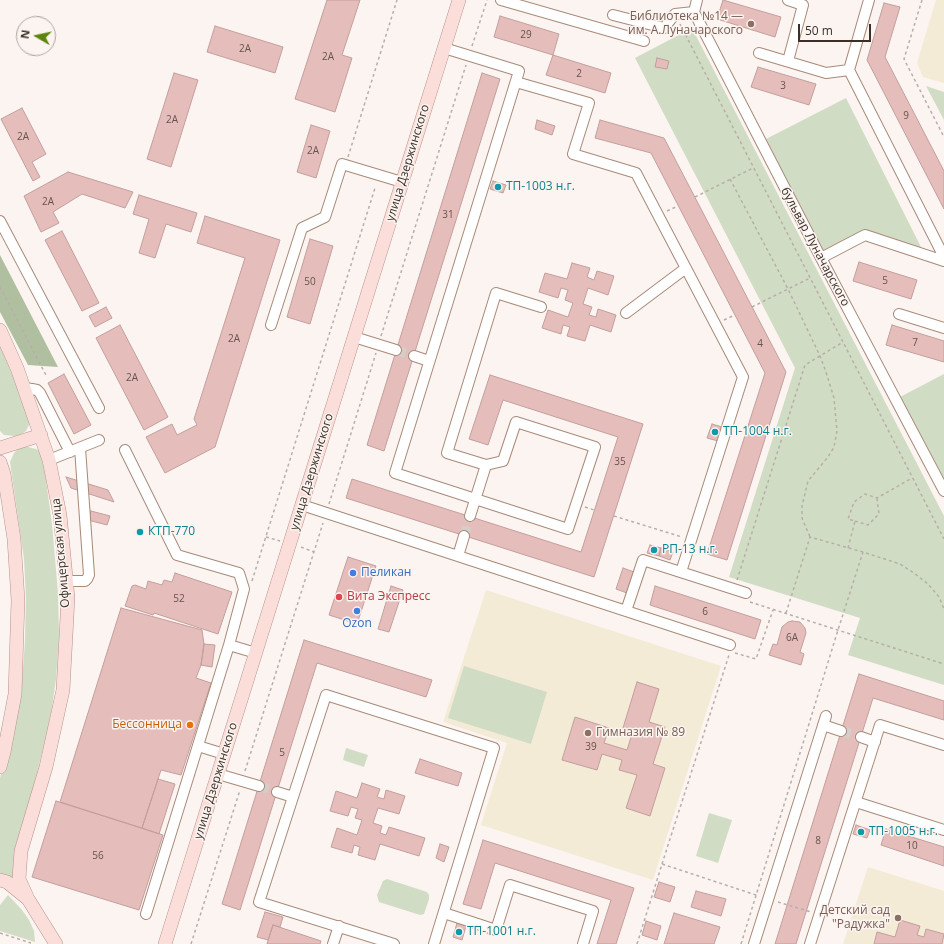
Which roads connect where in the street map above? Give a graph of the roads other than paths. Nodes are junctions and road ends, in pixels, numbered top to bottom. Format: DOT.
graph roads {
  1 [pos="459,0"];
  2 [pos="501,0"];
  3 [pos="697,0"];
  4 [pos="788,0"];
  5 [pos="869,0"];
  6 [pos="694,12"];
  7 [pos="613,15"];
  8 [pos="644,41"];
  9 [pos="444,48"];
  10 [pos="759,52"];
  11 [pos="788,62"];
  12 [pos="849,70"];
  13 [pos="516,82"];
  14 [pos="402,182"];
  15 [pos="0,222"];
  16 [pos="944,257"];
  17 [pos="820,258"];
  18 [pos="944,261"];
  19 [pos="686,268"];
  20 [pos="541,307"];
  21 [pos="626,313"];
  22 [pos="899,314"];
  23 [pos="271,325"];
  24 [pos="944,328"];
  25 [pos="0,330"];
  26 [pos="354,337"];
  27 [pos="396,350"];
  28 [pos="414,356"];
  29 [pos="430,361"];
  30 [pos="24,388"];
  31 [pos="99,408"];
  32 [pos="41,436"];
  33 [pos="99,440"];
  34 [pos="0,448"];
  35 [pos="75,450"];
  36 [pos="125,450"];
  37 [pos="49,460"];
  38 [pos="0,462"];
  39 [pos="486,465"];
  40 [pos="944,491"];
  41 [pos="476,499"];
  42 [pos="302,506"];
  43 [pos="470,516"];
  44 [pos="464,536"];
  45 [pos="458,556"];
  46 [pos="681,572"];
  47 [pos="66,581"];
  48 [pos="747,597"];
  49 [pos="626,611"];
  50 [pos="229,645"];
  51 [pos="730,645"];
  52 [pos="256,653"];
  53 [pos="841,731"];
  54 [pos="860,737"];
  55 [pos="875,742"];
  56 [pos="944,745"];
  57 [pos="198,746"];
  58 [pos="224,754"];
  59 [pos="0,767"];
  60 [pos="218,774"];
  61 [pos="259,786"];
  62 [pos="277,792"];
  63 [pos="293,797"];
  64 [pos="856,802"];
  65 [pos="944,830"];
  66 [pos="0,880"];
  67 [pos="28,899"];
  68 [pos="444,913"];
  69 [pos="146,914"];
  70 [pos="339,926"];
  71 [pos="56,944"];
  72 [pos="165,944"];
  73 [pos="333,944"];
  74 [pos="394,944"];
  75 [pos="434,944"];
  76 [pos="584,944"];
  77 [pos="754,944"];
  78 [pos="810,944"];
  1 -- 9 [label="main road, улица Дзержинского"];
  2 -- 8 [label="street"];
  3 -- 6 [label="street"];
  4 -- 11 [label="street"];
  5 -- 12 [label="street"];
  6 -- 7 [label="street"];
  6 -- 17 [label="street, бульвар Луначарского"];
  9 -- 13 [label="street"];
  9 -- 14 [label="main road, улица Дзержинского"];
  10 -- 11 [label="street"];
  11 -- 12 [label="street"];
  12 -- 16 [label="street"];
  13 -- 19 [label="street"];
  13 -- 29 [label="street"];
  14 -- 23 [label="street"];
  14 -- 26 [label="main road, улица Дзержинского"];
  15 -- 31 [label="street"];
  17 -- 18 [label="street"];
  17 -- 40 [label="street, бульвар Луначарского"];
  19 -- 21 [label="street"];
  19 -- 46 [label="street"];
  20 -- 39 [label="street"];
  22 -- 24 [label="street"];
  25 -- 30 [label="main road, Офицерская улица"];
  26 -- 27 [label="street"];
  26 -- 42 [label="main road, улица Дзержинского"];
  28 -- 29 [label="street"];
  29 -- 41 [label="street"];
  30 -- 32 [label="main road, Офицерская улица"];
  30 -- 35 [label="street"];
  32 -- 34 [label="main road"];
  32 -- 37 [label="main road, Офицерская улица"];
  33 -- 35 [label="street"];
  35 -- 37 [label="street"];
  35 -- 47 [label="street"];
  36 -- 50 [label="street"];
  37 -- 47 [label="main road, Офицерская улица"];
  38 -- 59 [label="main road"];
  39 -- 41 [label="street"];
  39 -- 41 [label="street"];
  41 -- 43 [label="street"];
  42 -- 45 [label="street"];
  42 -- 52 [label="main road, улица Дзержинского"];
  44 -- 45 [label="street"];
  45 -- 49 [label="street"];
  46 -- 48 [label="street"];
  46 -- 49 [label="street"];
  47 -- 67 [label="main road, Офицерская улица"];
  49 -- 51 [label="street"];
  50 -- 52 [label="street"];
  50 -- 57 [label="street"];
  52 -- 58 [label="main road, улица Дзержинского"];
  53 -- 77 [label="street"];
  54 -- 55 [label="street"];
  55 -- 56 [label="street"];
  55 -- 64 [label="street"];
  57 -- 58 [label="street"];
  57 -- 69 [label="street"];
  58 -- 60 [label="main road, улица Дзержинского"];
  60 -- 61 [label="street"];
  60 -- 72 [label="main road, улица Дзержинского"];
  62 -- 63 [label="street"];
  63 -- 68 [label="street"];
  63 -- 70 [label="street"];
  64 -- 65 [label="street"];
  64 -- 78 [label="street"];
  66 -- 67 [label="main road"];
  67 -- 71 [label="main road"];
  68 -- 75 [label="street"];
  68 -- 76 [label="street"];
  70 -- 73 [label="street"];
  70 -- 74 [label="street"];
}
